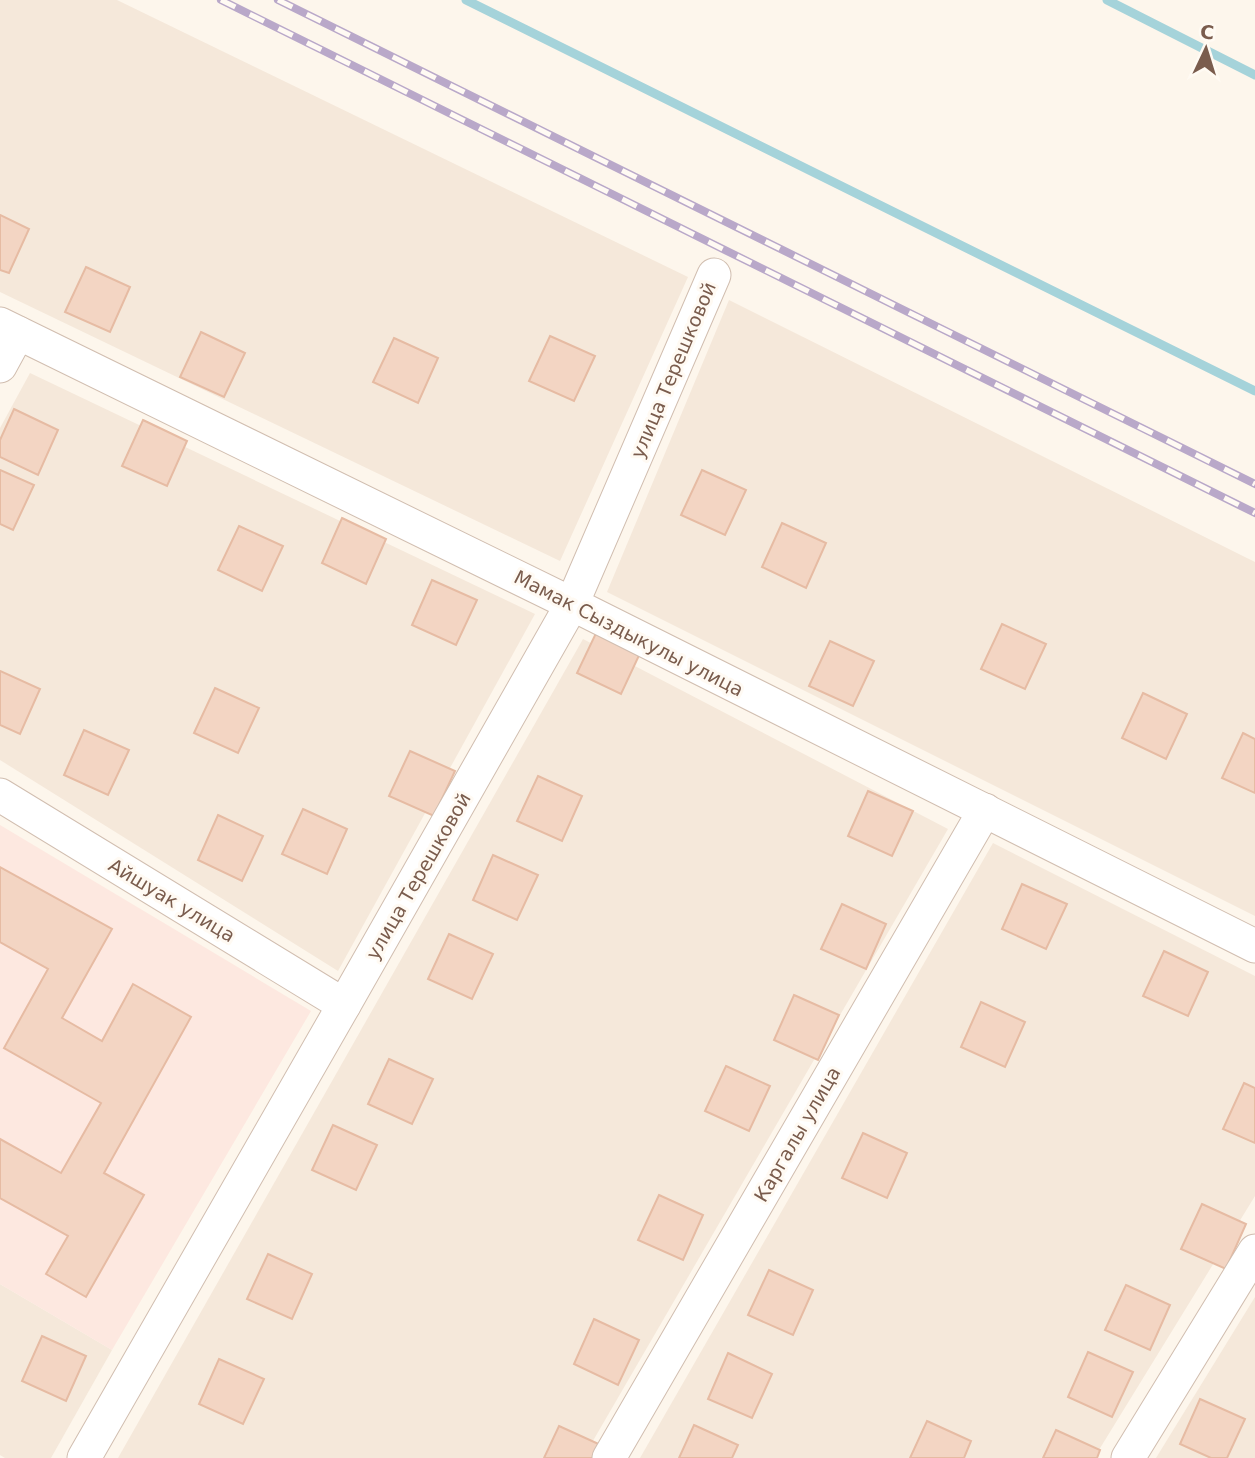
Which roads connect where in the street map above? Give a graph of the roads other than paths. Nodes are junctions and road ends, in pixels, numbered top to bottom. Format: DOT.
graph roads {
  1 [pos="714,275"];
  2 [pos="9,328"];
  3 [pos="0,366"];
  4 [pos="572,604"];
  5 [pos="0,795"];
  6 [pos="985,810"];
  7 [pos="1255,946"];
  8 [pos="344,1005"];
  9 [pos="1255,1251"];
  10 [pos="84,1458"];
  11 [pos="609,1458"];
  12 [pos="1128,1458"];
  1 -- 4 [label="street, улица Терешковой"];
  2 -- 3 [label="street"];
  2 -- 4 [label="street, Мамак Сыздыкулы улица"];
  4 -- 6 [label="street, Мамак Сыздыкулы улица"];
  4 -- 8 [label="street, улица Терешковой"];
  5 -- 8 [label="street, Айшуак улица"];
  6 -- 7 [label="street, Мамак Сыздыкулы улица"];
  6 -- 11 [label="street, Каргалы улица"];
  8 -- 10 [label="street, улица Терешковой"];
  9 -- 12 [label="street"];
}
